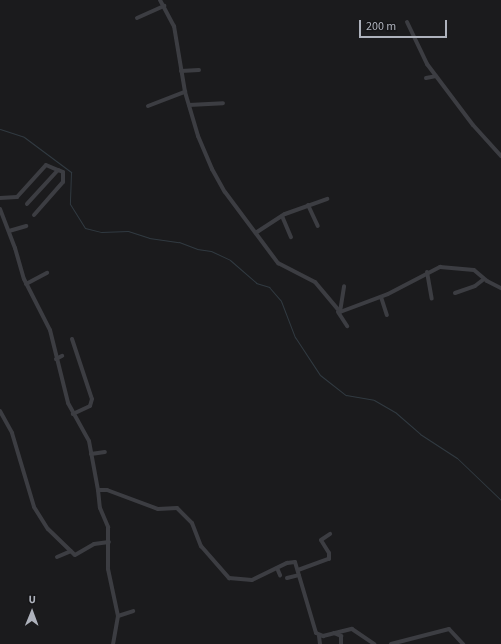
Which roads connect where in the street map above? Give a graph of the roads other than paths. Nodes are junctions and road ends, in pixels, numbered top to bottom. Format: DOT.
graph roads {
  1 [pos="160,0"];
  2 [pos="164,6"];
  3 [pos="136,18"];
  4 [pos="406,22"];
  5 [pos="199,70"];
  6 [pos="181,71"];
  7 [pos="436,76"];
  8 [pos="426,78"];
  9 [pos="185,92"];
  10 [pos="223,103"];
  11 [pos="189,105"];
  12 [pos="148,106"];
  13 [pos="501,156"];
  14 [pos="58,170"];
  15 [pos="0,198"];
  16 [pos="328,199"];
  17 [pos="27,204"];
  18 [pos="308,205"];
  19 [pos="0,209"];
  20 [pos="34,215"];
  21 [pos="282,216"];
  22 [pos="26,226"];
  23 [pos="318,226"];
  24 [pos="10,231"];
  25 [pos="257,232"];
  26 [pos="291,238"];
  27 [pos="426,272"];
  28 [pos="47,273"];
  29 [pos="484,279"];
  30 [pos="26,284"];
  31 [pos="344,286"];
  32 [pos="501,288"];
  33 [pos="455,293"];
  34 [pos="381,297"];
  35 [pos="432,298"];
  36 [pos="339,312"];
  37 [pos="387,315"];
  38 [pos="347,326"];
  39 [pos="72,339"];
  40 [pos="62,356"];
  41 [pos="56,359"];
  42 [pos="0,411"];
  43 [pos="73,414"];
  44 [pos="105,452"];
  45 [pos="91,454"];
  46 [pos="98,490"];
  47 [pos="330,534"];
  48 [pos="109,542"];
  49 [pos="71,551"];
  50 [pos="57,557"];
  51 [pos="277,568"];
  52 [pos="298,570"];
  53 [pos="280,574"];
  54 [pos="299,575"];
  55 [pos="287,578"];
  56 [pos="133,611"];
  57 [pos="118,616"];
  58 [pos="333,633"];
  59 [pos="319,636"];
  60 [pos="113,644"];
  61 [pos="320,644"];
  62 [pos="341,644"];
  63 [pos="374,644"];
  64 [pos="391,644"];
  65 [pos="463,644"];
  1 -- 2 [label="street"];
  2 -- 3 [label="street"];
  2 -- 6 [label="street"];
  4 -- 7 [label="street"];
  5 -- 6 [label="street"];
  6 -- 9 [label="street"];
  7 -- 8 [label="street"];
  7 -- 13 [label="street"];
  9 -- 11 [label="street"];
  9 -- 12 [label="street"];
  10 -- 11 [label="street"];
  11 -- 25 [label="street"];
  14 -- 15 [label="street"];
  14 -- 17 [label="street"];
  14 -- 20 [label="street"];
  16 -- 18 [label="street"];
  18 -- 21 [label="street"];
  18 -- 23 [label="street"];
  19 -- 24 [label="street"];
  21 -- 25 [label="street"];
  21 -- 26 [label="street"];
  22 -- 24 [label="street"];
  24 -- 30 [label="street"];
  25 -- 36 [label="street"];
  27 -- 29 [label="street"];
  27 -- 34 [label="street"];
  27 -- 35 [label="street"];
  28 -- 30 [label="street"];
  29 -- 32 [label="street"];
  29 -- 33 [label="street"];
  30 -- 41 [label="street"];
  31 -- 36 [label="street"];
  34 -- 36 [label="street"];
  34 -- 37 [label="street"];
  36 -- 38 [label="street"];
  39 -- 43 [label="street"];
  40 -- 41 [label="street"];
  41 -- 43 [label="street"];
  42 -- 49 [label="street"];
  43 -- 45 [label="street"];
  44 -- 45 [label="street"];
  45 -- 46 [label="street"];
  46 -- 48 [label="street"];
  46 -- 51 [label="street"];
  47 -- 52 [label="street"];
  48 -- 49 [label="street"];
  48 -- 57 [label="street"];
  49 -- 50 [label="street"];
  51 -- 52 [label="street"];
  51 -- 53 [label="street"];
  52 -- 54 [label="street"];
  54 -- 55 [label="street"];
  54 -- 59 [label="street"];
  56 -- 57 [label="street"];
  57 -- 60 [label="street"];
  58 -- 59 [label="street"];
  58 -- 62 [label="street"];
  58 -- 63 [label="street"];
  59 -- 61 [label="street"];
  64 -- 65 [label="street"];
}
